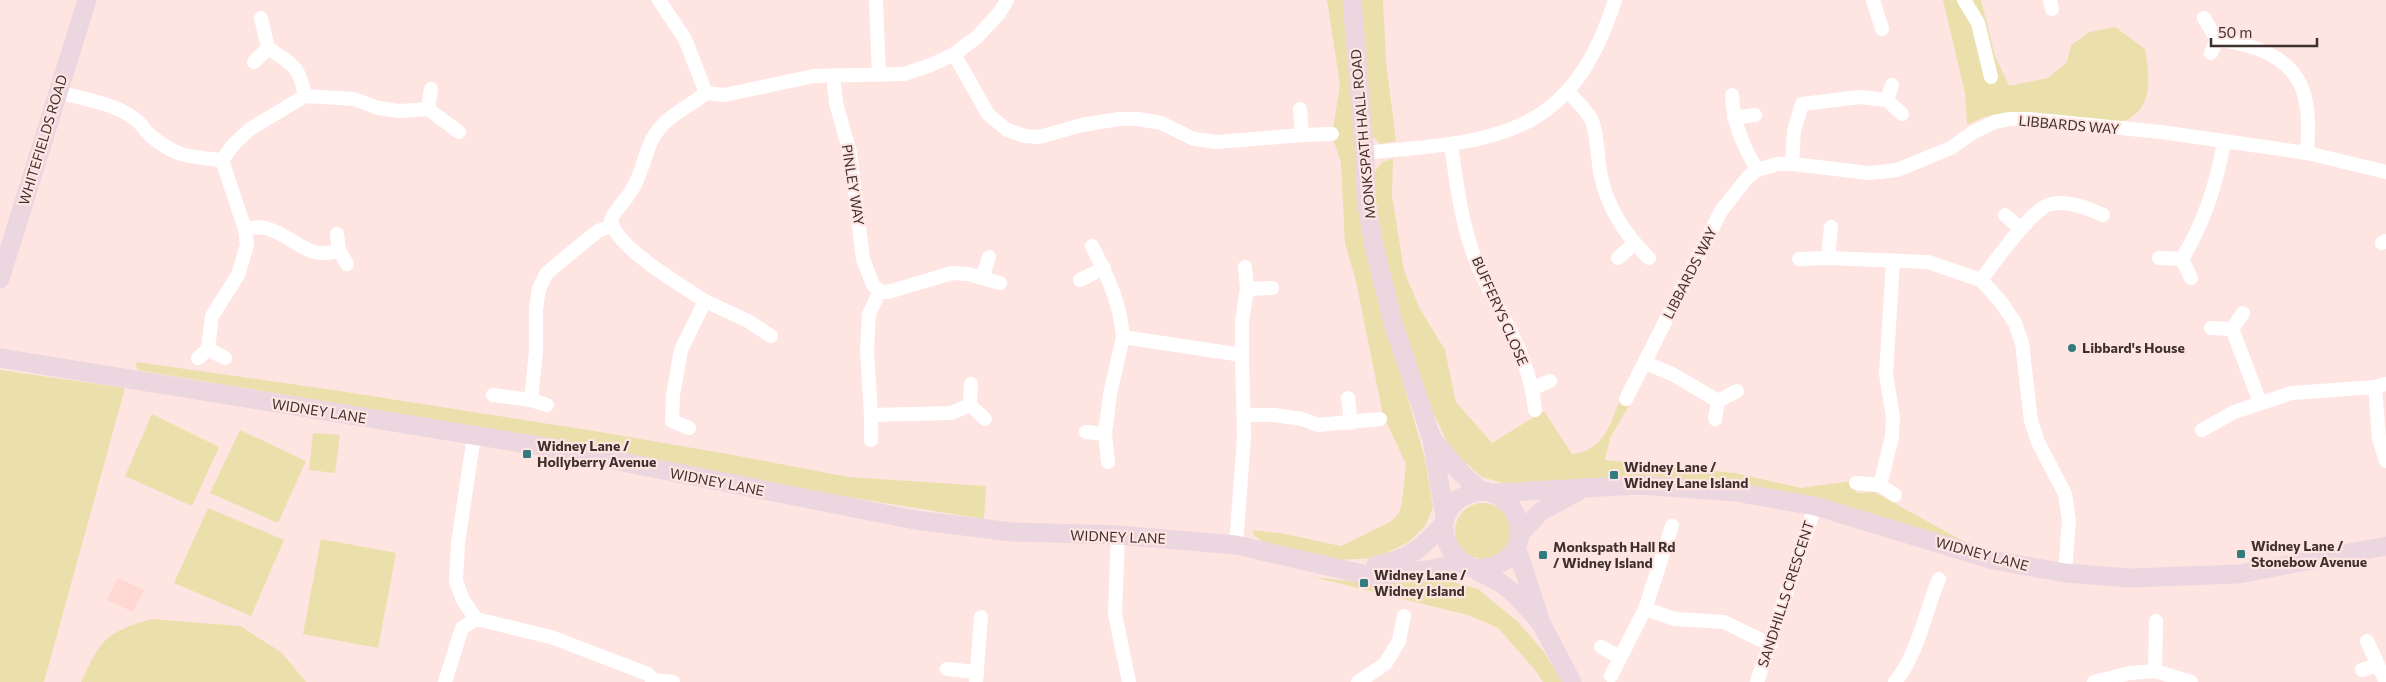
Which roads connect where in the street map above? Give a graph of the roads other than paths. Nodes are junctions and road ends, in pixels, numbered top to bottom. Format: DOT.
graph roads {
  1 [pos="87,0"];
  2 [pos="659,0"];
  3 [pos="876,0"];
  4 [pos="1007,0"];
  5 [pos="1352,0"];
  6 [pos="1614,0"];
  7 [pos="1873,0"];
  8 [pos="1964,0"];
  9 [pos="261,18"];
  10 [pos="2204,18"];
  11 [pos="1882,29"];
  12 [pos="268,48"];
  13 [pos="954,54"];
  14 [pos="254,62"];
  15 [pos="833,75"];
  16 [pos="879,75"];
  17 [pos="1991,77"];
  18 [pos="1892,85"];
  19 [pos="431,89"];
  20 [pos="58,92"];
  21 [pos="1568,92"];
  22 [pos="706,93"];
  23 [pos="305,96"];
  24 [pos="1732,96"];
  25 [pos="1887,100"];
  26 [pos="428,109"];
  27 [pos="1300,109"];
  28 [pos="1902,114"];
  29 [pos="1755,115"];
  30 [pos="1734,118"];
  31 [pos="458,132"];
  32 [pos="1332,134"];
  33 [pos="1302,135"];
  34 [pos="2224,142"];
  35 [pos="1451,145"];
  36 [pos="2307,153"];
  37 [pos="1365,158"];
  38 [pos="222,160"];
  39 [pos="1792,164"];
  40 [pos="1756,170"];
  41 [pos="2386,172"];
  42 [pos="2005,215"];
  43 [pos="2103,215"];
  44 [pos="612,226"];
  45 [pos="1831,227"];
  46 [pos="245,229"];
  47 [pos="2021,229"];
  48 [pos="337,234"];
  49 [pos="1634,244"];
  50 [pos="1092,246"];
  51 [pos="339,250"];
  52 [pos="989,257"];
  53 [pos="1618,258"];
  54 [pos="1648,258"];
  55 [pos="1828,258"];
  56 [pos="2159,258"];
  57 [pos="1799,259"];
  58 [pos="2182,259"];
  59 [pos="1892,261"];
  60 [pos="347,264"];
  61 [pos="1245,267"];
  62 [pos="1104,268"];
  63 [pos="982,278"];
  64 [pos="2191,278"];
  65 [pos="0,279"];
  66 [pos="1080,280"];
  67 [pos="1981,280"];
  68 [pos="1000,283"];
  69 [pos="1272,288"];
  70 [pos="1247,289"];
  71 [pos="880,291"];
  72 [pos="705,300"];
  73 [pos="2243,313"];
  74 [pos="2211,328"];
  75 [pos="2232,329"];
  76 [pos="771,336"];
  77 [pos="1123,337"];
  78 [pos="1242,354"];
  79 [pos="0,358"];
  80 [pos="225,358"];
  81 [pos="1646,363"];
  82 [pos="1550,381"];
  83 [pos="971,384"];
  84 [pos="2380,385"];
  85 [pos="1533,388"];
  86 [pos="1737,391"];
  87 [pos="493,395"];
  88 [pos="1348,398"];
  89 [pos="1626,399"];
  90 [pos="531,400"];
  91 [pos="1718,401"];
  92 [pos="2260,402"];
  93 [pos="547,404"];
  94 [pos="970,405"];
  95 [pos="1535,410"];
  96 [pos="872,415"];
  97 [pos="1244,415"];
  98 [pos="985,419"];
  99 [pos="1380,419"];
  100 [pos="1715,420"];
  101 [pos="1351,423"];
  102 [pos="689,428"];
  103 [pos="2202,430"];
  104 [pos="1086,432"];
  105 [pos="1104,434"];
  106 [pos="474,436"];
  107 [pos="1432,439"];
  108 [pos="871,440"];
  109 [pos="1108,462"];
  110 [pos="2386,462"];
  111 [pos="1856,483"];
  112 [pos="1880,485"];
  113 [pos="1582,489"];
  114 [pos="1487,491"];
  115 [pos="1895,496"];
  116 [pos="1815,506"];
  117 [pos="1444,520"];
  118 [pos="1672,526"];
  119 [pos="1118,536"];
  120 [pos="1519,541"];
  121 [pos="1236,545"];
  122 [pos="2386,546"];
  123 [pos="1469,566"];
  124 [pos="1348,570"];
  125 [pos="2065,573"];
  126 [pos="1939,579"];
  127 [pos="1645,609"];
  128 [pos="1404,616"];
  129 [pos="981,617"];
  130 [pos="476,619"];
  131 [pos="2156,622"];
  132 [pos="1541,623"];
  133 [pos="2367,641"];
  134 [pos="1771,645"];
  135 [pos="1601,647"];
  136 [pos="1620,657"];
  137 [pos="2377,665"];
  138 [pos="947,669"];
  139 [pos="2362,670"];
  140 [pos="2155,671"];
  141 [pos="1611,676"];
  142 [pos="976,677"];
  143 [pos="653,681"];
  144 [pos="445,682"];
  145 [pos="673,682"];
  146 [pos="1129,682"];
  147 [pos="1358,682"];
  148 [pos="1572,682"];
  149 [pos="1757,682"];
  150 [pos="1895,682"];
  151 [pos="2094,682"];
  152 [pos="2191,682"];
  153 [pos="2386,682"];
  1 -- 20 [label="street, WHITEFIELDS ROAD"];
  2 -- 22 [label="street"];
  3 -- 16 [label="street"];
  4 -- 13 [label="street"];
  5 -- 37 [label="street, MONKSPATH HALL ROAD"];
  6 -- 21 [label="street"];
  7 -- 11 [label="street"];
  8 -- 17 [label="street"];
  9 -- 12 [label="street"];
  10 -- 36 [label="street"];
  12 -- 14 [label="street"];
  12 -- 23 [label="street"];
  13 -- 16 [label="street"];
  13 -- 33 [label="street"];
  15 -- 16 [label="street"];
  15 -- 22 [label="street"];
  15 -- 71 [label="street, PINLEY WAY"];
  18 -- 25 [label="street"];
  19 -- 26 [label="street"];
  20 -- 38 [label="street"];
  20 -- 65 [label="street, WHITEFIELDS ROAD"];
  21 -- 35 [label="street"];
  21 -- 49 [label="street"];
  22 -- 44 [label="street"];
  23 -- 26 [label="street"];
  23 -- 38 [label="street"];
  24 -- 30 [label="street"];
  25 -- 28 [label="street"];
  25 -- 39 [label="street"];
  26 -- 31 [label="street"];
  27 -- 33 [label="street"];
  29 -- 30 [label="street"];
  30 -- 40 [label="street"];
  32 -- 33 [label="street"];
  34 -- 36 [label="street, LIBBARDS WAY"];
  34 -- 39 [label="street, LIBBARDS WAY"];
  34 -- 58 [label="street"];
  35 -- 37 [label="street"];
  35 -- 85 [label="street, BUFFERYS CLOSE"];
  36 -- 41 [label="street, LIBBARDS WAY"];
  37 -- 107 [label="street, MONKSPATH HALL ROAD"];
  38 -- 46 [label="street"];
  39 -- 40 [label="street, LIBBARDS WAY"];
  40 -- 81 [label="street, LIBBARDS WAY"];
  42 -- 47 [label="street"];
  43 -- 47 [label="street"];
  44 -- 72 [label="street"];
  44 -- 90 [label="street"];
  45 -- 55 [label="street"];
  46 -- 51 [label="street"];
  46 -- 80 [label="street"];
  47 -- 67 [label="street"];
  48 -- 51 [label="street"];
  49 -- 53 [label="street"];
  49 -- 54 [label="street"];
  50 -- 62 [label="street"];
  51 -- 60 [label="street"];
  52 -- 63 [label="street"];
  55 -- 57 [label="street"];
  55 -- 59 [label="street"];
  56 -- 58 [label="street"];
  58 -- 64 [label="street"];
  59 -- 67 [label="street"];
  59 -- 112 [label="street"];
  61 -- 70 [label="street"];
  62 -- 66 [label="street"];
  62 -- 77 [label="street"];
  63 -- 68 [label="street"];
  63 -- 71 [label="street"];
  67 -- 125 [label="street"];
  69 -- 70 [label="street"];
  70 -- 78 [label="street"];
  71 -- 96 [label="street"];
  72 -- 76 [label="street"];
  72 -- 102 [label="street"];
  73 -- 75 [label="street"];
  74 -- 75 [label="street"];
  75 -- 92 [label="street"];
  77 -- 78 [label="street"];
  77 -- 105 [label="street"];
  78 -- 97 [label="street"];
  79 -- 106 [label="street, WIDNEY LANE"];
  81 -- 89 [label="street, LIBBARDS WAY"];
  81 -- 91 [label="street"];
  82 -- 85 [label="street"];
  83 -- 94 [label="street"];
  84 -- 92 [label="street"];
  84 -- 110 [label="street"];
  85 -- 95 [label="street, BUFFERYS CLOSE"];
  86 -- 91 [label="street"];
  87 -- 90 [label="street"];
  88 -- 101 [label="street"];
  90 -- 93 [label="street"];
  91 -- 100 [label="street"];
  92 -- 103 [label="street"];
  94 -- 96 [label="street"];
  94 -- 98 [label="street"];
  96 -- 108 [label="street"];
  97 -- 101 [label="street"];
  97 -- 121 [label="street"];
  99 -- 101 [label="street"];
  104 -- 105 [label="street"];
  105 -- 109 [label="street"];
  106 -- 119 [label="street, WIDNEY LANE"];
  106 -- 130 [label="street"];
  107 -- 114 [label="street, MONKSPATH HALL ROAD"];
  107 -- 117 [label="street, MONKSPATH HALL ROAD"];
  111 -- 112 [label="street"];
  112 -- 115 [label="street"];
  113 -- 114 [label="street, WIDNEY LANE"];
  113 -- 116 [label="street, WIDNEY LANE"];
  113 -- 120 [label="street, WIDNEY LANE"];
  114 -- 117 [label="street"];
  114 -- 120 [label="street"];
  116 -- 125 [label="street, WIDNEY LANE"];
  116 -- 134 [label="street, SANDHILLS CRESCENT"];
  117 -- 123 [label="street"];
  117 -- 124 [label="street, WIDNEY LANE"];
  118 -- 127 [label="street"];
  119 -- 121 [label="street, WIDNEY LANE"];
  119 -- 146 [label="street"];
  120 -- 123 [label="street"];
  120 -- 132 [label="street"];
  121 -- 124 [label="street, WIDNEY LANE"];
  122 -- 125 [label="street, WIDNEY LANE"];
  123 -- 124 [label="street, WIDNEY LANE"];
  123 -- 132 [label="street"];
  126 -- 150 [label="street"];
  127 -- 134 [label="street"];
  127 -- 136 [label="street"];
  128 -- 147 [label="street"];
  129 -- 142 [label="street"];
  130 -- 143 [label="street"];
  130 -- 144 [label="street"];
  131 -- 140 [label="street"];
  132 -- 148 [label="street"];
  133 -- 137 [label="street"];
  134 -- 149 [label="street, SANDHILLS CRESCENT"];
  135 -- 136 [label="street"];
  136 -- 141 [label="street"];
  137 -- 139 [label="street"];
  137 -- 153 [label="street"];
  138 -- 142 [label="street"];
  140 -- 151 [label="street"];
  140 -- 152 [label="street"];
  143 -- 145 [label="street"];
}
